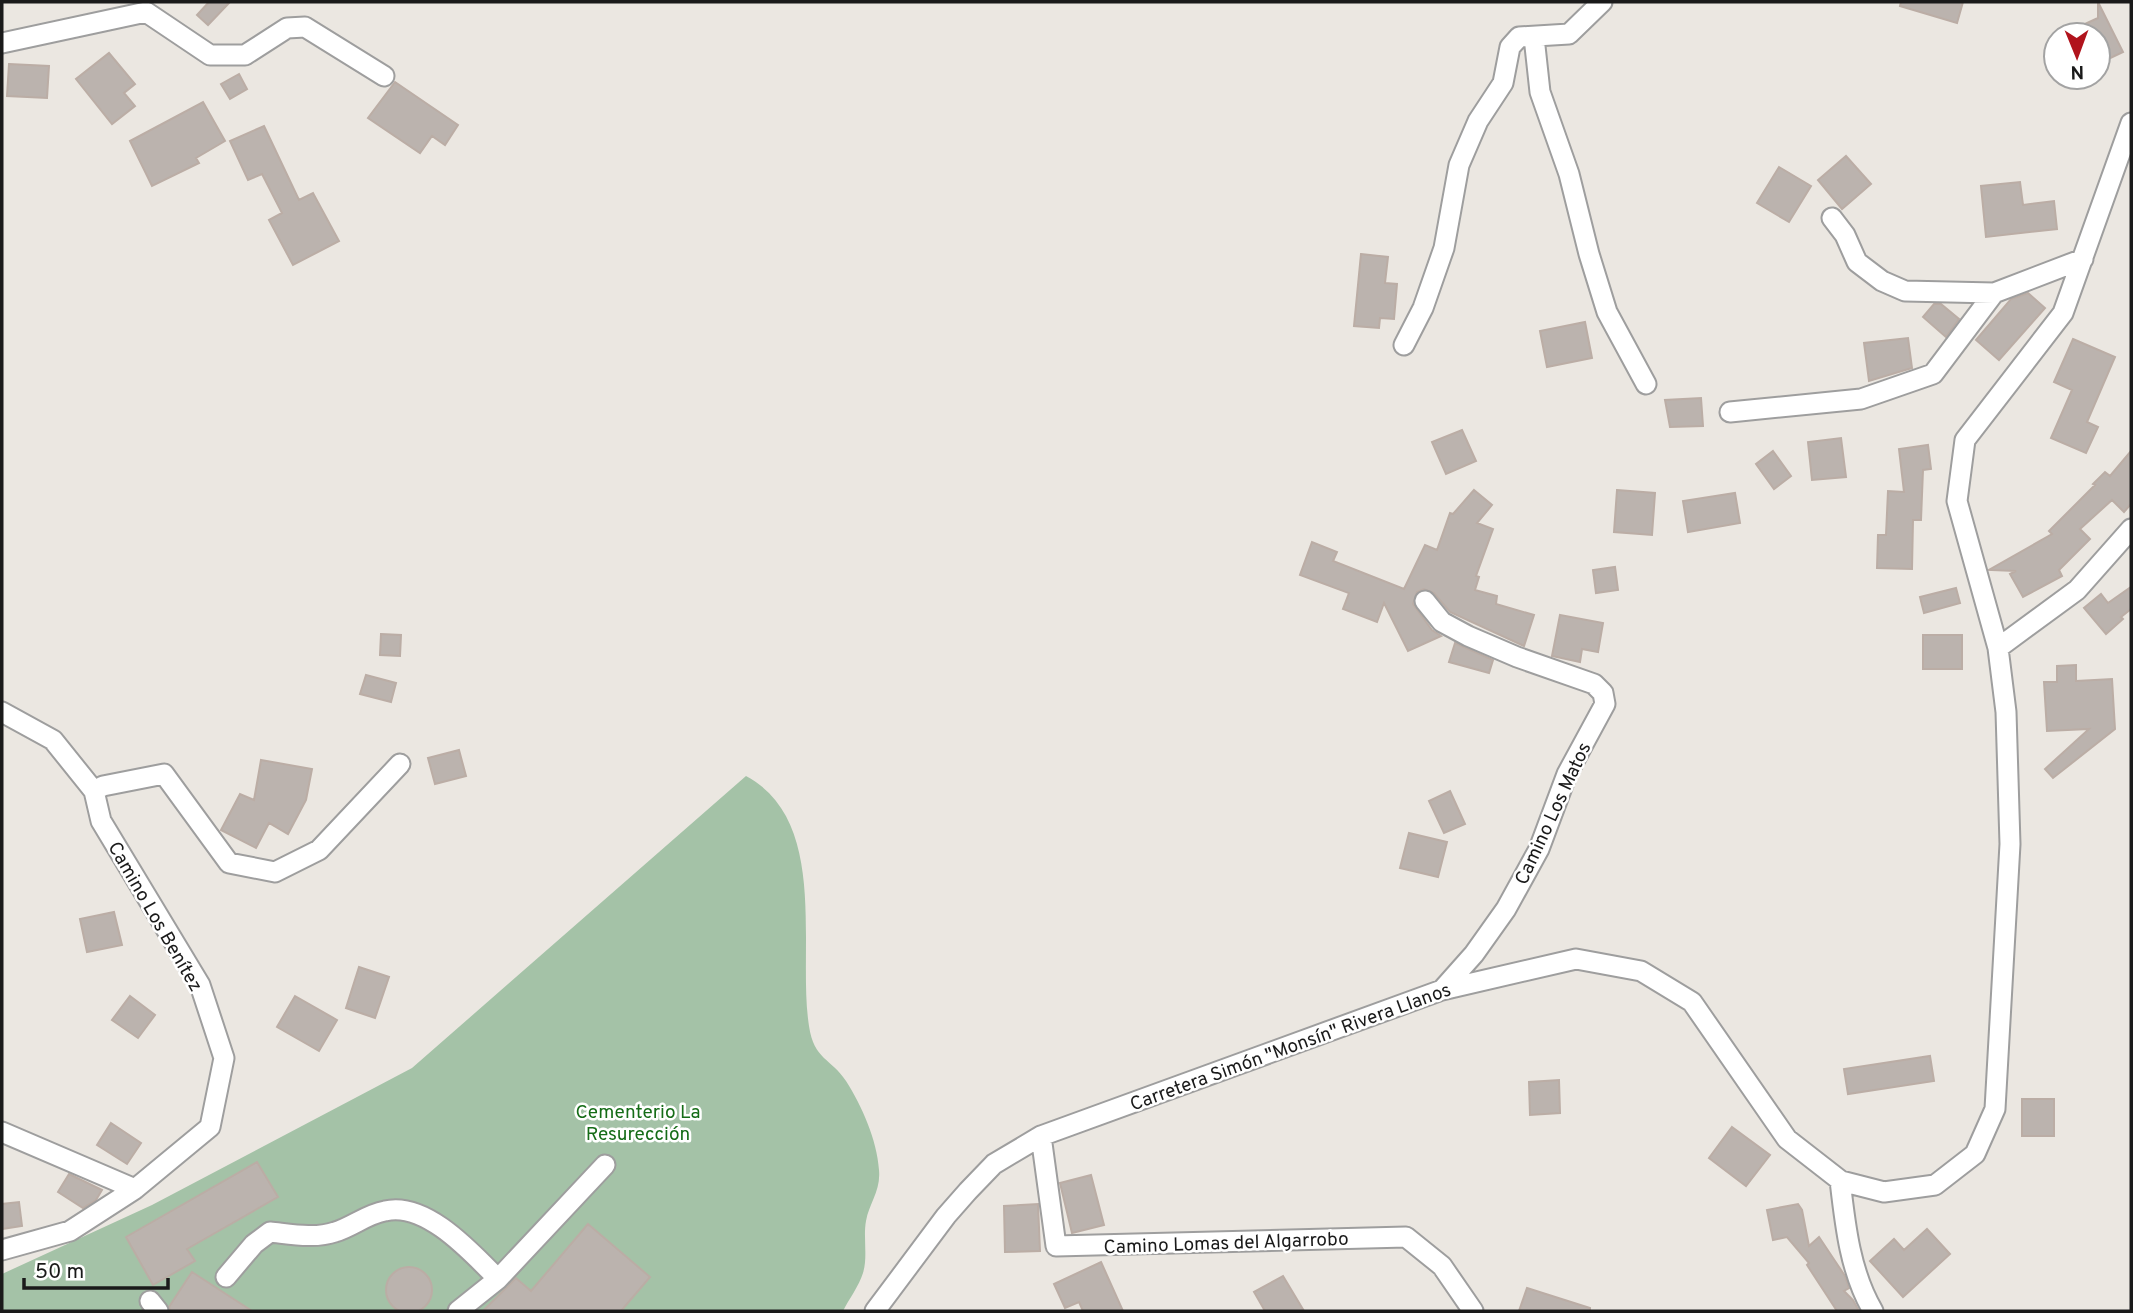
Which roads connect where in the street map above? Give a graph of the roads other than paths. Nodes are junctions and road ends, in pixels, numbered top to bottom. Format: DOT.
graph roads {
  1 [pos="1602,2"];
  2 [pos="1534,37"];
  3 [pos="2,43"];
  4 [pos="384,76"];
  5 [pos="2131,123"];
  6 [pos="1832,218"];
  7 [pos="2083,259"];
  8 [pos="1994,293"];
  9 [pos="1404,345"];
  10 [pos="1646,384"];
  11 [pos="1730,412"];
  12 [pos="2131,529"];
  13 [pos="1425,601"];
  14 [pos="1998,648"];
  15 [pos="2,712"];
  16 [pos="400,764"];
  17 [pos="94,792"];
  18 [pos="1442,990"];
  19 [pos="2,1132"];
  20 [pos="1041,1136"];
  21 [pos="605,1165"];
  22 [pos="1840,1180"];
  23 [pos="135,1189"];
  24 [pos="2,1250"];
  25 [pos="226,1277"];
  26 [pos="498,1279"];
  27 [pos="458,1311"];
  28 [pos="875,1311"];
  29 [pos="1474,1311"];
  30 [pos="1873,1311"];
  1 -- 2 [label="street"];
  2 -- 9 [label="street"];
  2 -- 10 [label="street"];
  3 -- 4 [label="street"];
  5 -- 7 [label="street, Carretera Simón \"Monsín\" Rivera Llanos"];
  6 -- 8 [label="street"];
  7 -- 8 [label="street"];
  7 -- 14 [label="street, Carretera Simón \"Monsín\" Rivera Llanos"];
  8 -- 11 [label="street"];
  12 -- 14 [label="street"];
  13 -- 18 [label="street, Camino Los Matos"];
  14 -- 22 [label="street, Carretera Simón \"Monsín\" Rivera Llanos"];
  15 -- 17 [label="street, Camino Los Benítez"];
  16 -- 17 [label="street"];
  17 -- 23 [label="street, Camino Los Benítez"];
  18 -- 20 [label="street, Carretera Simón \"Monsín\" Rivera Llanos"];
  18 -- 22 [label="street, Carretera Simón \"Monsín\" Rivera Llanos"];
  19 -- 23 [label="street"];
  20 -- 28 [label="street, Carretera Simón \"Monsín\" Rivera Llanos"];
  20 -- 29 [label="street, Camino Lomas del Algarrobo"];
  21 -- 26 [label="street"];
  22 -- 30 [label="street"];
  23 -- 24 [label="street, Camino Los Benítez"];
  25 -- 26 [label="street"];
  26 -- 27 [label="street"];
}
